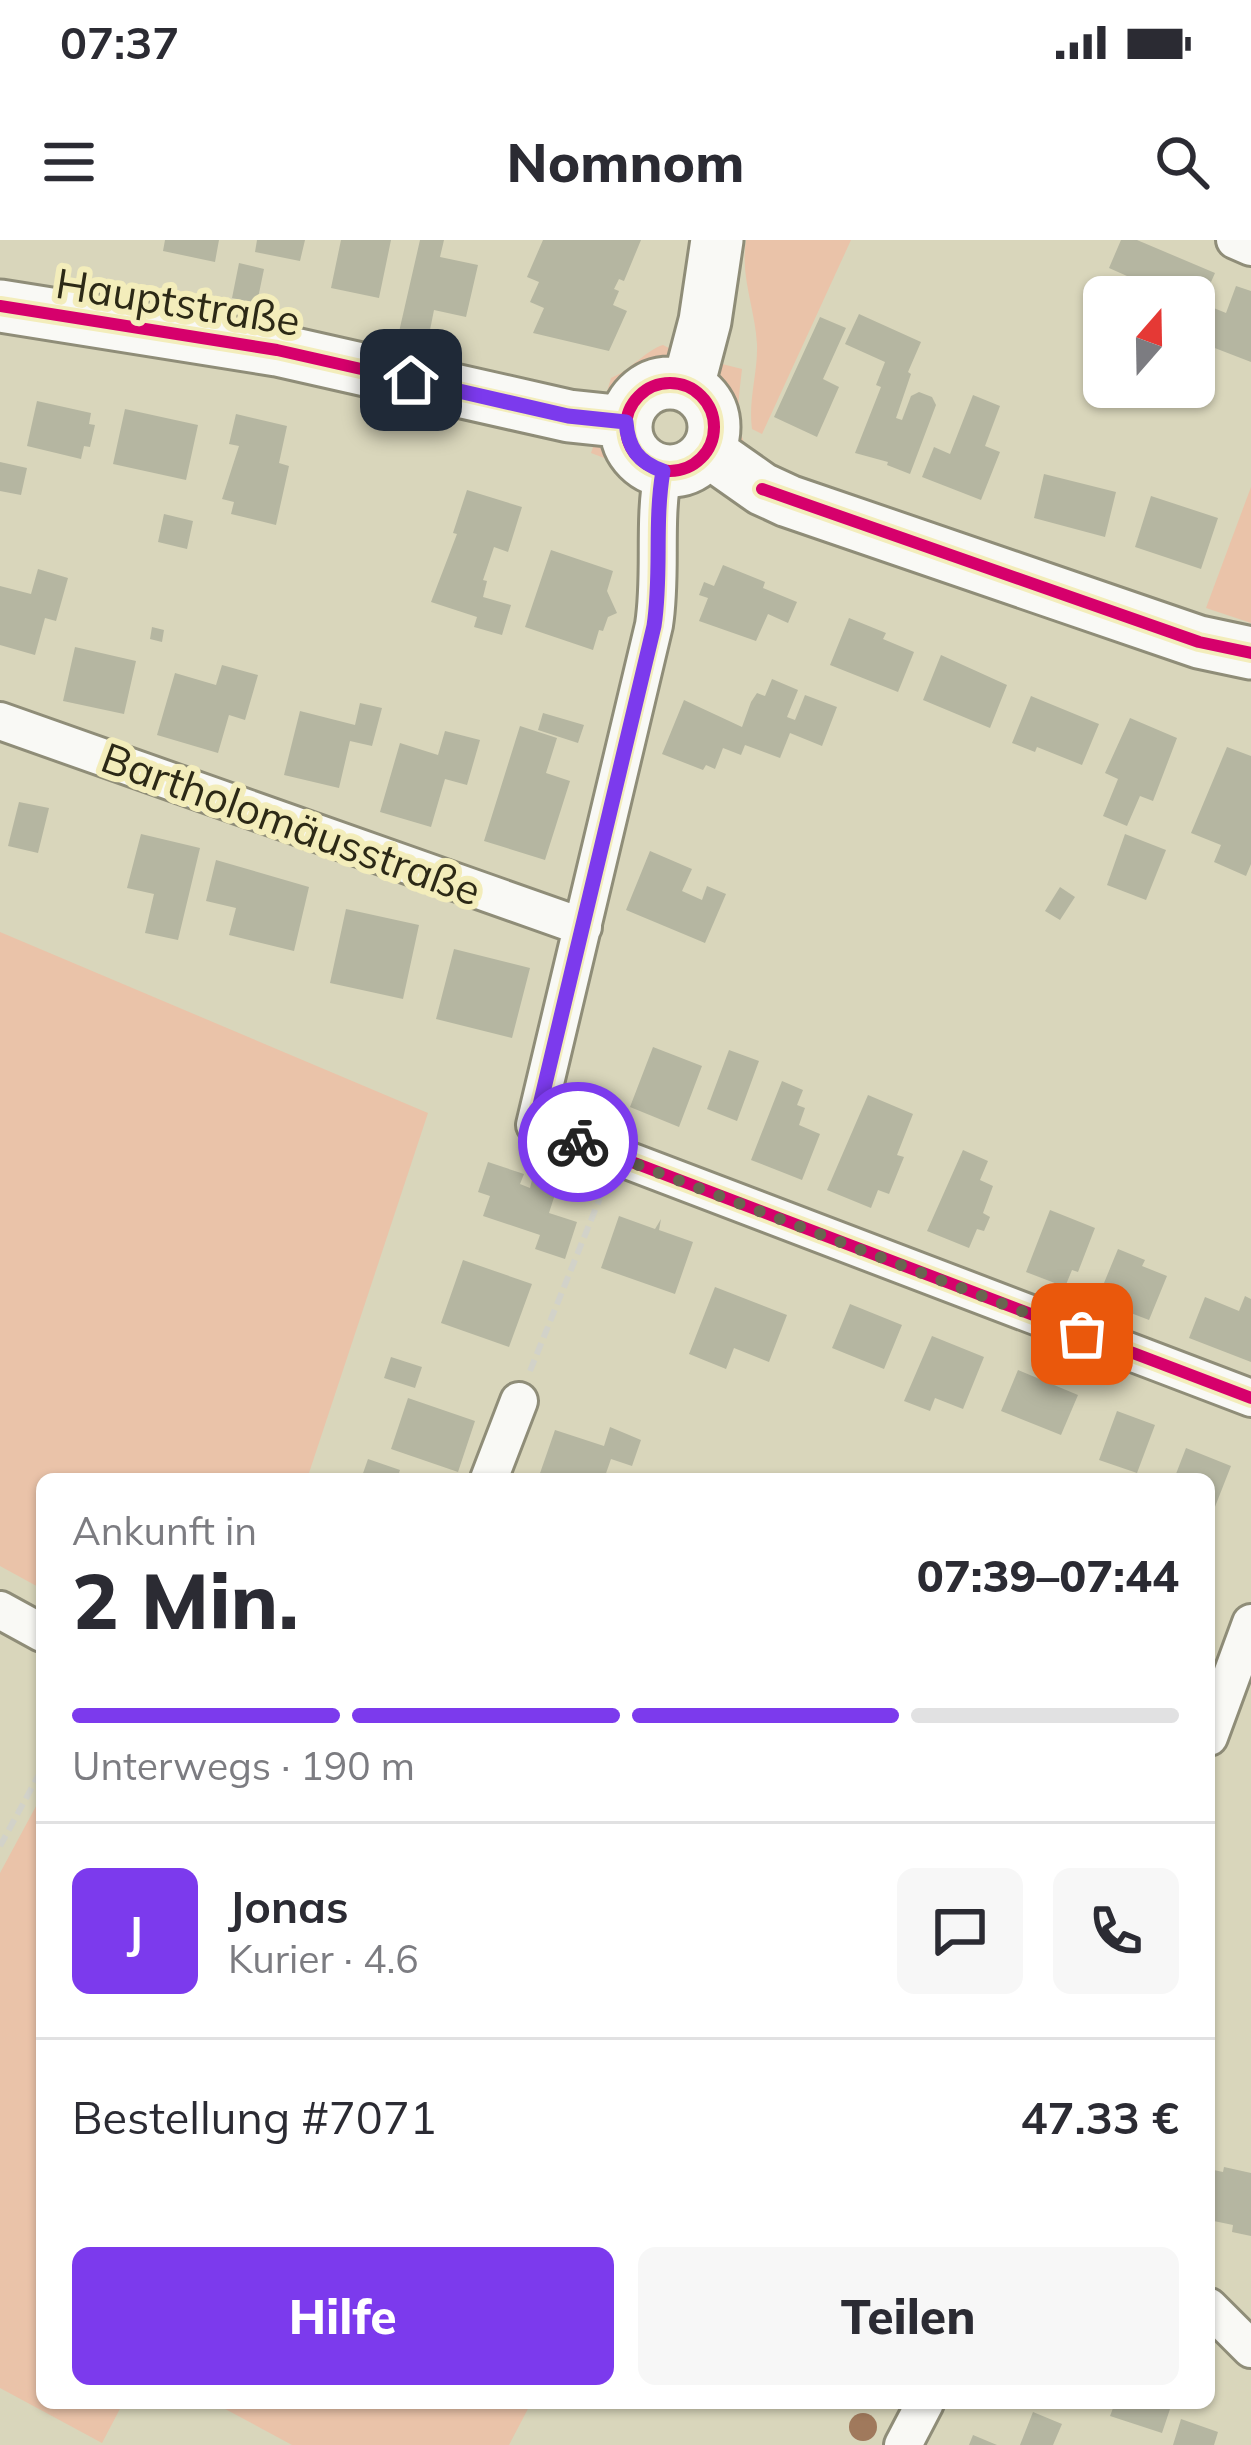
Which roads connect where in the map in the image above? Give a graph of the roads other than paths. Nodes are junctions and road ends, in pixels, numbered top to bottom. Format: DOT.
graph roads {
  1 [pos="717,240"];
  2 [pos="1234,240"];
  3 [pos="1251,247"];
  4 [pos="0,306"];
  5 [pos="688,386"];
  6 [pos="626,422"];
  7 [pos="686,461"];
  8 [pos="1251,652"];
  9 [pos="0,721"];
  10 [pos="583,927"];
  11 [pos="1251,1399"];
  12 [pos="519,1401"];
  13 [pos="491,1473"];
  14 [pos="0,1610"];
  15 [pos="1251,1623"];
  16 [pos="36,1630"];
  17 [pos="1215,1721"];
  18 [pos="1215,2313"];
  19 [pos="1251,2349"];
  20 [pos="922,2409"];
  21 [pos="902,2445"];
  1 -- 5 [label="main road"];
  2 -- 3 [label="street"];
  4 -- 6 [label="main road, Hauptstraße"];
  5 -- 6 [label="main road"];
  5 -- 7 [label="main road"];
  6 -- 7 [label="main road"];
  7 -- 8 [label="main road"];
  7 -- 10 [label="street"];
  9 -- 10 [label="street, Bartholomäusstraße"];
  10 -- 11 [label="street"];
  12 -- 13 [label="street"];
  14 -- 16 [label="street"];
  15 -- 17 [label="street"];
  18 -- 19 [label="street"];
  20 -- 21 [label="street"];
}
